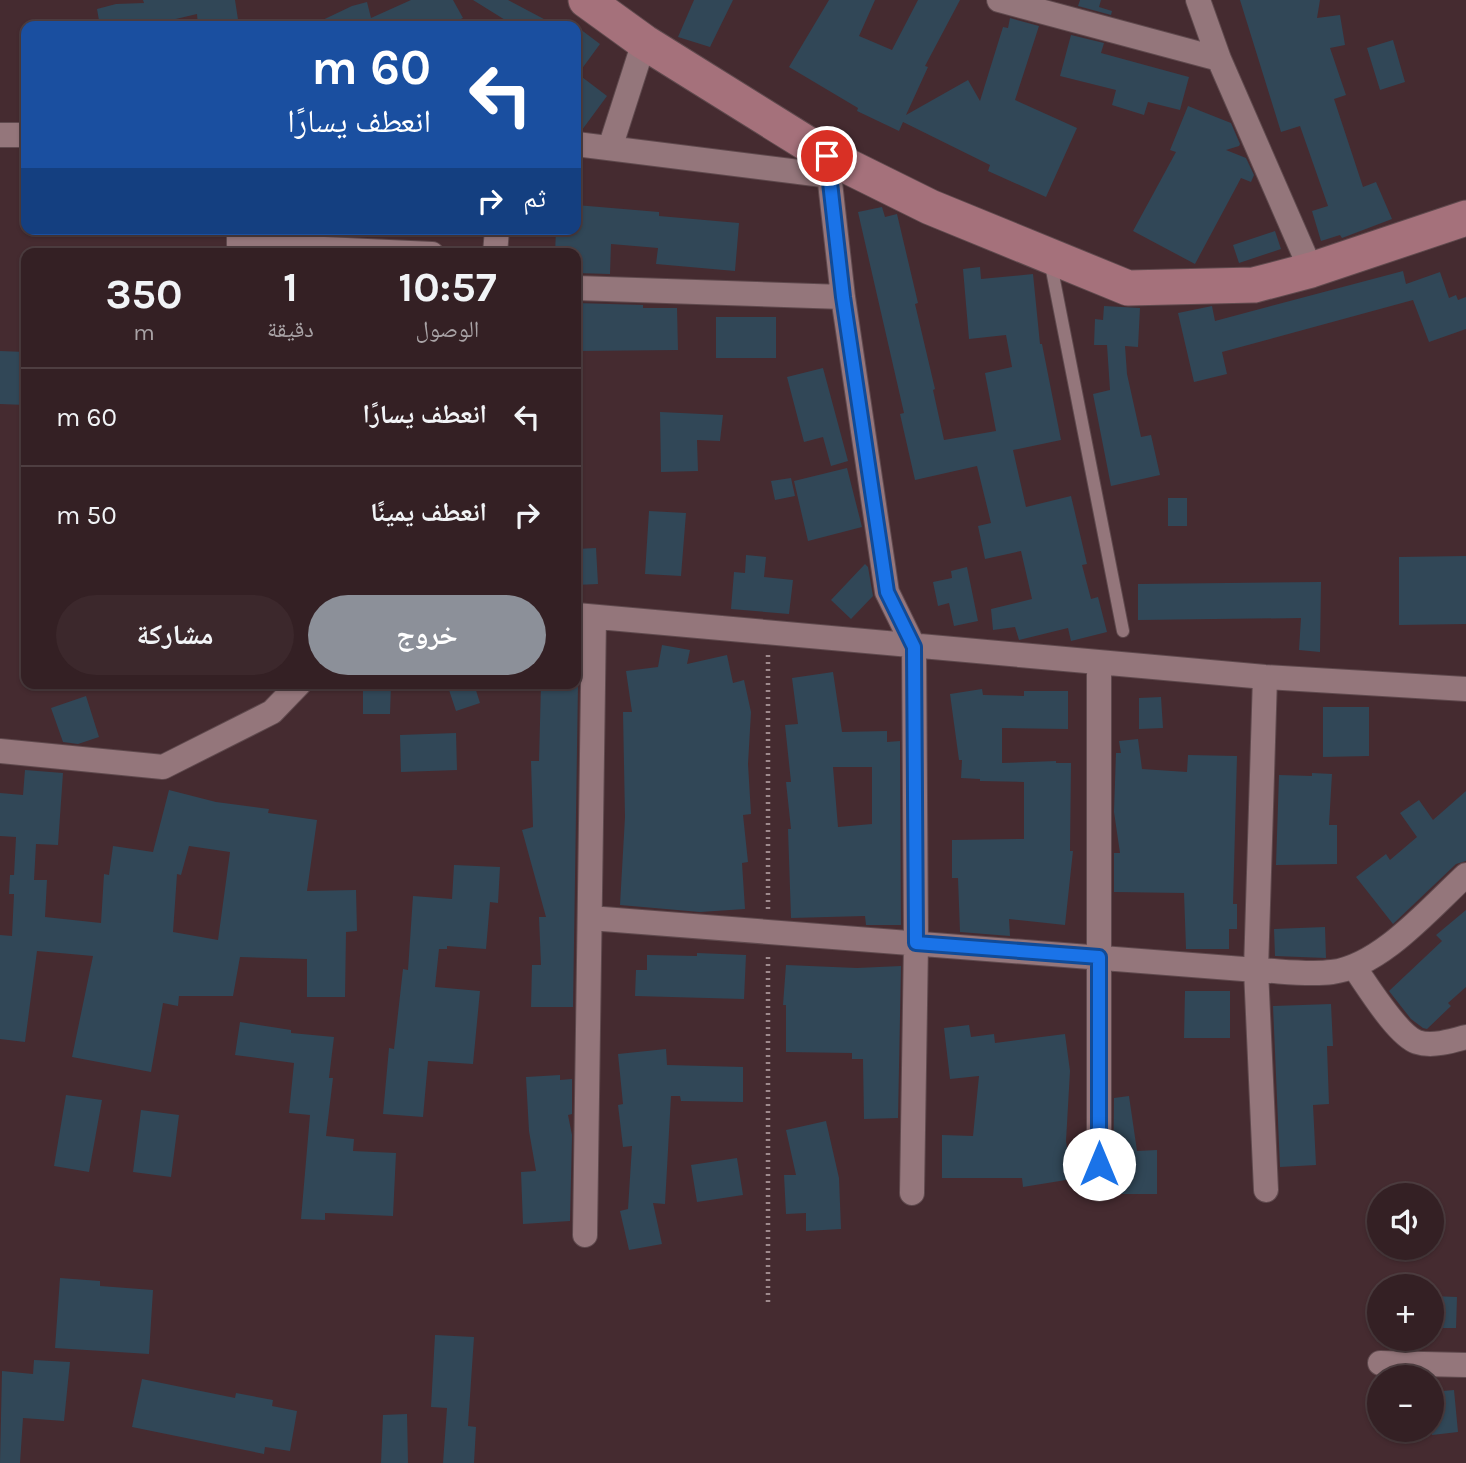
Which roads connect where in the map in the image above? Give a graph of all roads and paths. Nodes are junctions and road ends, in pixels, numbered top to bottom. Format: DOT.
graph roads {
  1 [pos="586,0"];
  2 [pos="999,0"];
  3 [pos="1198,0"];
  4 [pos="644,41"];
  5 [pos="1219,59"];
  6 [pos="0,135"];
  7 [pos="21,135"];
  8 [pos="581,145"];
  9 [pos="610,148"];
  10 [pos="829,166"];
  11 [pos="1466,218"];
  12 [pos="239,235"];
  13 [pos="316,248"];
  14 [pos="1049,256"];
  15 [pos="1311,270"];
  16 [pos="581,288"];
  17 [pos="843,297"];
  18 [pos="585,616"];
  19 [pos="1123,631"];
  20 [pos="768,633"];
  21 [pos="914,647"];
  22 [pos="1099,663"];
  23 [pos="1265,677"];
  24 [pos="294,689"];
  25 [pos="1466,689"];
  26 [pos="0,751"];
  27 [pos="1466,875"];
  28 [pos="590,918"];
  29 [pos="768,932"];
  30 [pos="916,943"];
  31 [pos="1099,957"];
  32 [pos="1354,967"];
  33 [pos="1256,970"];
  34 [pos="1466,1037"];
  35 [pos="1099,1189"];
  36 [pos="1266,1190"];
  37 [pos="912,1193"];
  38 [pos="585,1236"];
  39 [pos="768,1302"];
  40 [pos="1380,1363"];
  41 [pos="1466,1364"];
  1 -- 4 [label="street"];
  2 -- 5 [label="street"];
  3 -- 5 [label="street"];
  4 -- 9 [label="street"];
  4 -- 10 [label="street"];
  5 -- 15 [label="street"];
  6 -- 7 [label="street"];
  8 -- 9 [label="street"];
  9 -- 10 [label="street"];
  10 -- 14 [label="street"];
  10 -- 17 [label="street"];
  11 -- 15 [label="street"];
  12 -- 13 [label="street"];
  14 -- 15 [label="street"];
  14 -- 19 [label="lane"];
  16 -- 17 [label="street"];
  17 -- 21 [label="street"];
  18 -- 20 [label="street"];
  18 -- 28 [label="street"];
  20 -- 21 [label="street"];
  20 -- 29 [label="path"];
  21 -- 22 [label="street"];
  21 -- 30 [label="street"];
  22 -- 23 [label="street"];
  22 -- 31 [label="street"];
  23 -- 25 [label="street"];
  23 -- 33 [label="street"];
  24 -- 26 [label="street"];
  27 -- 32 [label="street"];
  28 -- 29 [label="street"];
  28 -- 38 [label="street"];
  29 -- 30 [label="street"];
  29 -- 39 [label="path"];
  30 -- 31 [label="street"];
  30 -- 37 [label="street"];
  31 -- 33 [label="street"];
  31 -- 35 [label="street"];
  32 -- 33 [label="street"];
  32 -- 34 [label="street"];
  33 -- 36 [label="street"];
  40 -- 41 [label="street"];
}
